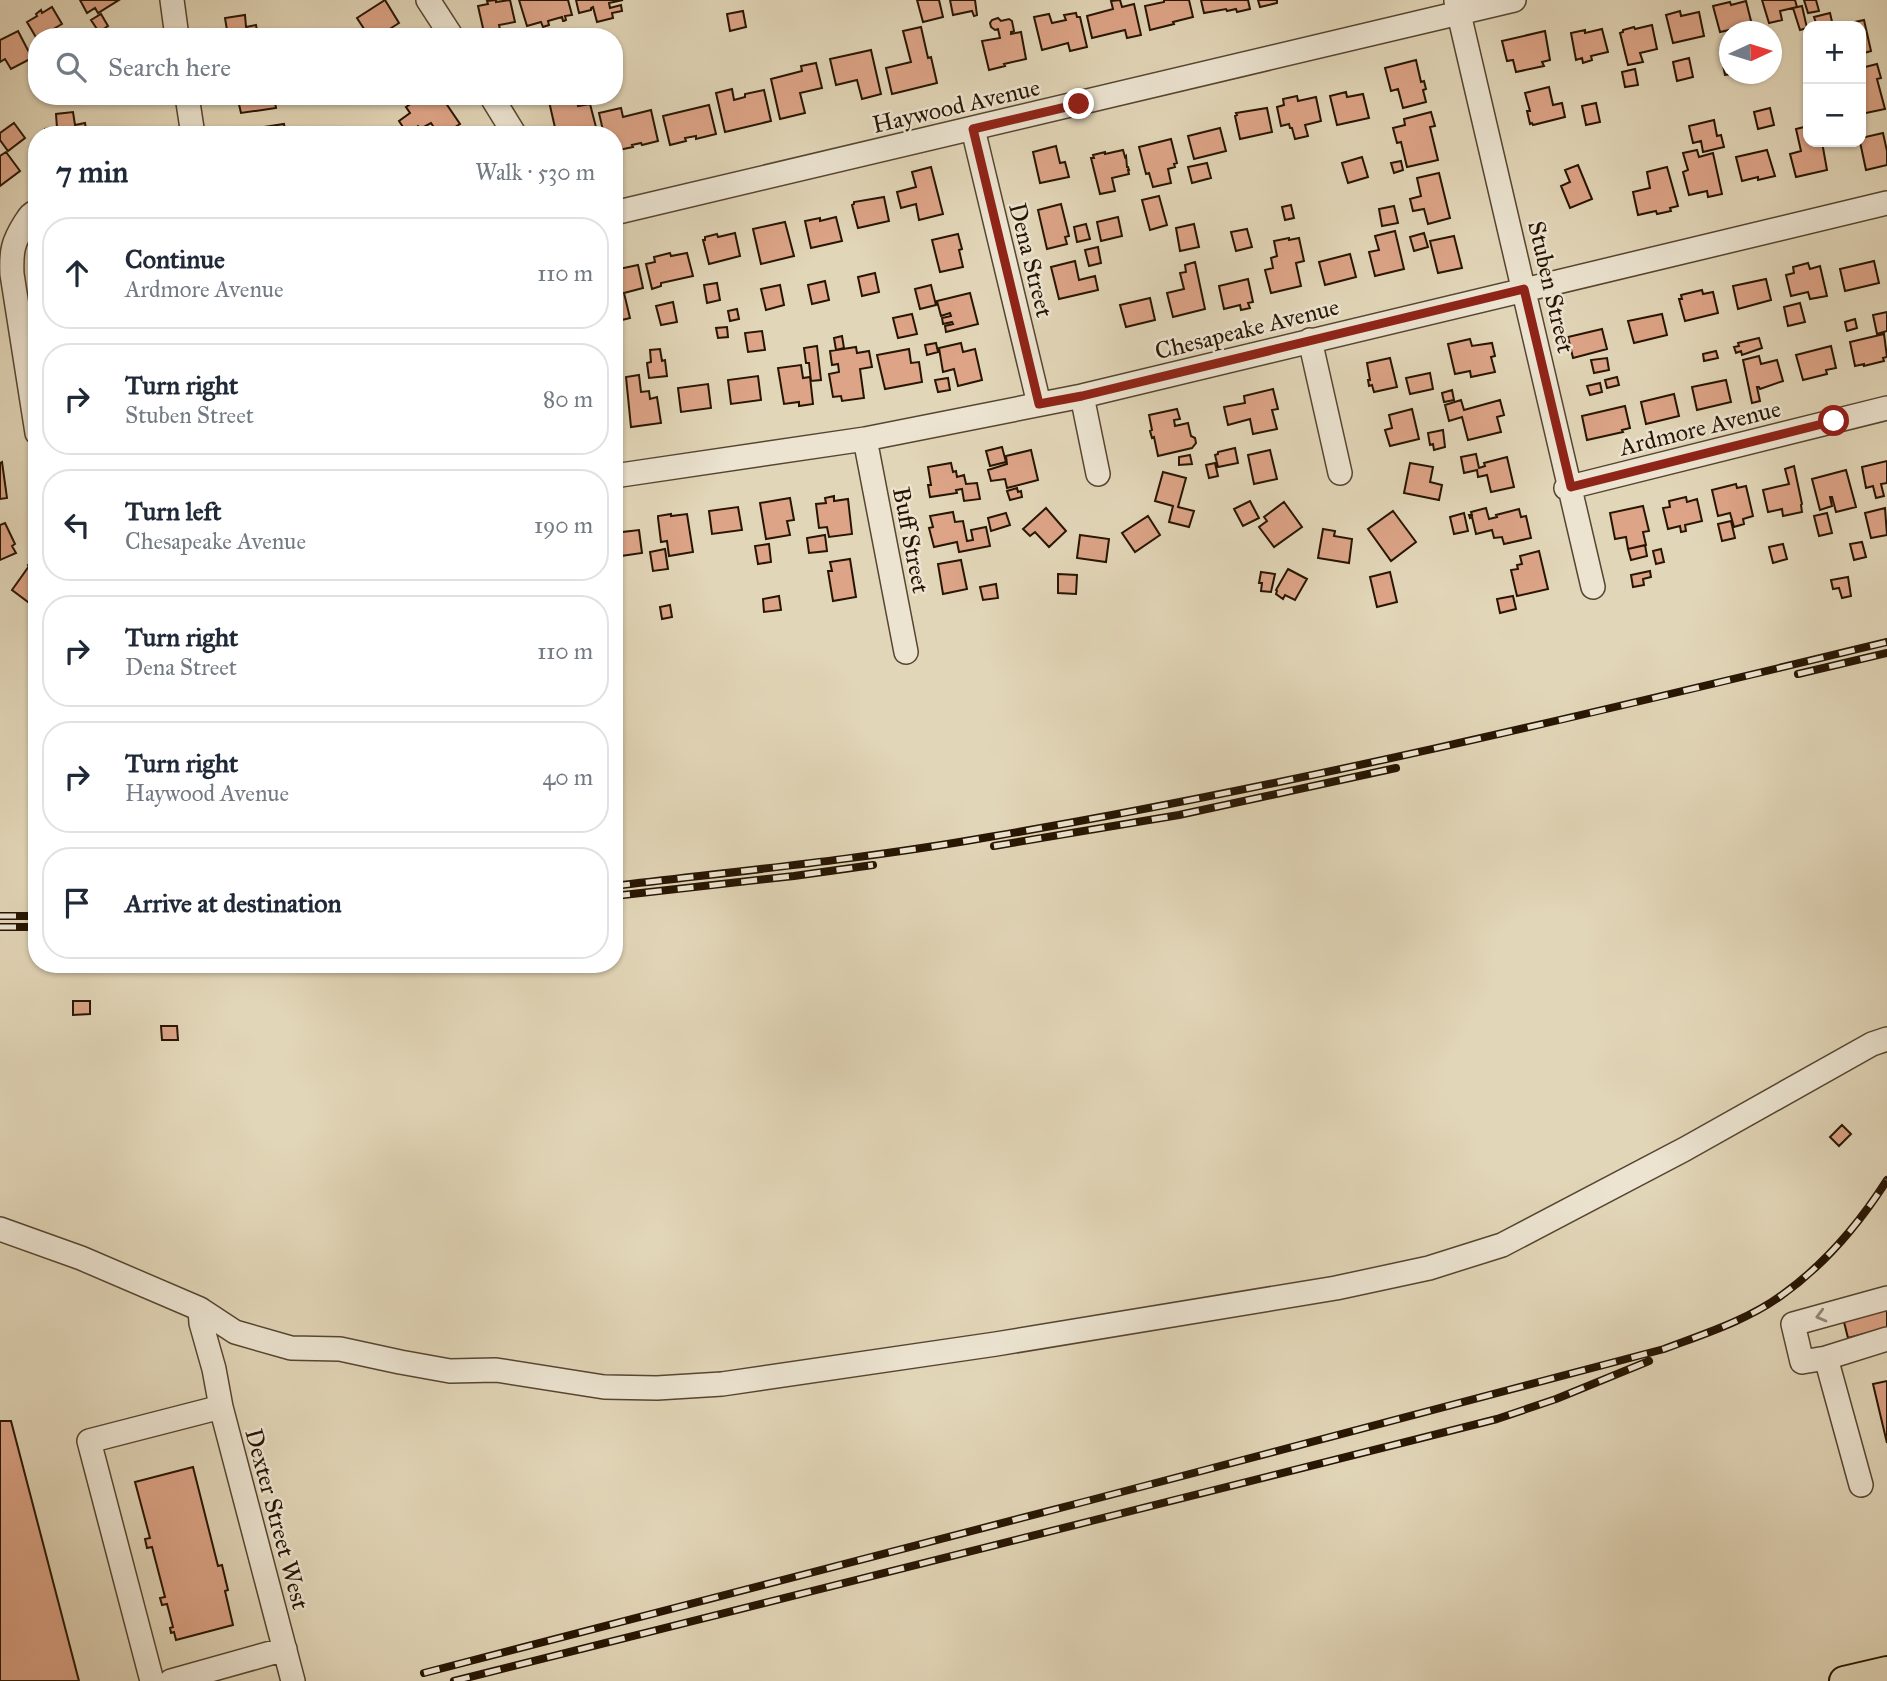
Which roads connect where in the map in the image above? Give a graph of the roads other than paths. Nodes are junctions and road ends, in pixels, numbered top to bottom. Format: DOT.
graph roads {
  1 [pos="172,0"];
  2 [pos="428,0"];
  3 [pos="1514,0"];
  4 [pos="1457,6"];
  5 [pos="176,28"];
  6 [pos="446,28"];
  7 [pos="188,105"];
  8 [pos="497,105"];
  9 [pos="192,126"];
  10 [pos="509,126"];
  11 [pos="973,129"];
  12 [pos="1887,203"];
  13 [pos="623,211"];
  14 [pos="28,219"];
  15 [pos="1524,289"];
  16 [pos="1310,340"];
  17 [pos="28,376"];
  18 [pos="1082,396"];
  19 [pos="1039,404"];
  20 [pos="1887,408"];
  21 [pos="865,439"];
  22 [pos="1340,473"];
  23 [pos="1098,474"];
  24 [pos="623,476"];
  25 [pos="1568,488"];
  26 [pos="1593,587"];
  27 [pos="906,652"];
  28 [pos="1887,1039"];
  29 [pos="0,1229"];
  30 [pos="1887,1298"];
  31 [pos="200,1309"];
  32 [pos="1887,1339"];
  33 [pos="1826,1357"];
  34 [pos="221,1407"];
  35 [pos="1861,1485"];
  36 [pos="285,1649"];
  37 [pos="1887,1671"];
  38 [pos="152,1681"];
  39 [pos="171,1681"];
  40 [pos="293,1681"];
  41 [pos="1844,1681"];
  1 -- 5 [label="street"];
  2 -- 6 [label="street"];
  3 -- 4 [label="street, Haywood Avenue"];
  4 -- 11 [label="street, Haywood Avenue"];
  4 -- 15 [label="street, Stuben Street"];
  7 -- 9 [label="street"];
  8 -- 10 [label="street"];
  11 -- 13 [label="street, Haywood Avenue"];
  11 -- 19 [label="street, Dena Street"];
  12 -- 15 [label="street, Chesapeake Avenue"];
  14 -- 17 [label="street"];
  15 -- 16 [label="street, Chesapeake Avenue"];
  15 -- 25 [label="street, Stuben Street"];
  16 -- 18 [label="street, Chesapeake Avenue"];
  16 -- 22 [label="street"];
  18 -- 19 [label="street, Chesapeake Avenue"];
  18 -- 23 [label="street"];
  19 -- 21 [label="street, Chesapeake Avenue"];
  20 -- 25 [label="street, Ardmore Avenue"];
  21 -- 24 [label="street, Chesapeake Avenue"];
  21 -- 27 [label="street, Buff Street"];
  25 -- 26 [label="street, Stuben Street"];
  28 -- 31 [label="street"];
  29 -- 31 [label="street"];
  30 -- 33 [label="street, one-way"];
  31 -- 34 [label="street, Dexter Street West"];
  32 -- 33 [label="street"];
  33 -- 35 [label="street"];
  34 -- 36 [label="street, Dexter Street West"];
  34 -- 38 [label="street"];
  36 -- 39 [label="street"];
  36 -- 40 [label="street, Dexter Street West"];
  37 -- 41 [label="main road"];
}
